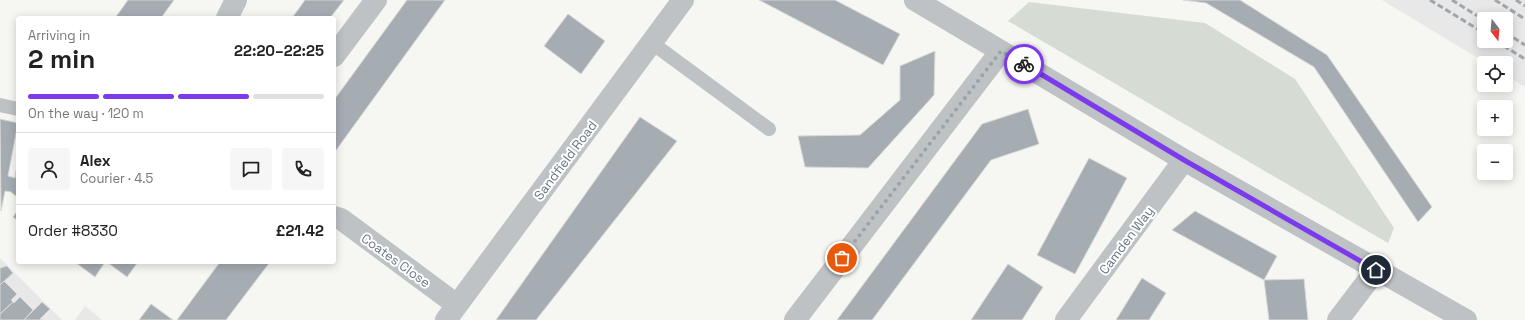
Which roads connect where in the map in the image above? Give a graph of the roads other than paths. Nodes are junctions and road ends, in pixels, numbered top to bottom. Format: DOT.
graph roads {
  1 [pos="236,0"];
  2 [pos="376,0"];
  3 [pos="684,0"];
  4 [pos="915,0"];
  5 [pos="228,16"];
  6 [pos="652,43"];
  7 [pos="1001,51"];
  8 [pos="336,53"];
  9 [pos="0,105"];
  10 [pos="16,109"];
  11 [pos="769,129"];
  12 [pos="1184,160"];
  13 [pos="336,218"];
  14 [pos="1376,270"];
  15 [pos="452,312"];
  16 [pos="795,320"];
  17 [pos="1066,320"];
  18 [pos="1338,320"];
  19 [pos="1466,320"];
  1 -- 5 [label="street"];
  2 -- 8 [label="street"];
  3 -- 6 [label="street, Sandfield Road"];
  4 -- 7 [label="street"];
  6 -- 11 [label="lane"];
  6 -- 15 [label="street, Sandfield Road"];
  7 -- 12 [label="street"];
  7 -- 16 [label="street"];
  9 -- 10 [label="lane"];
  12 -- 14 [label="street"];
  12 -- 17 [label="street, Camden Way"];
  13 -- 15 [label="street, Coates Close"];
  14 -- 18 [label="street"];
  14 -- 19 [label="street"];
}
